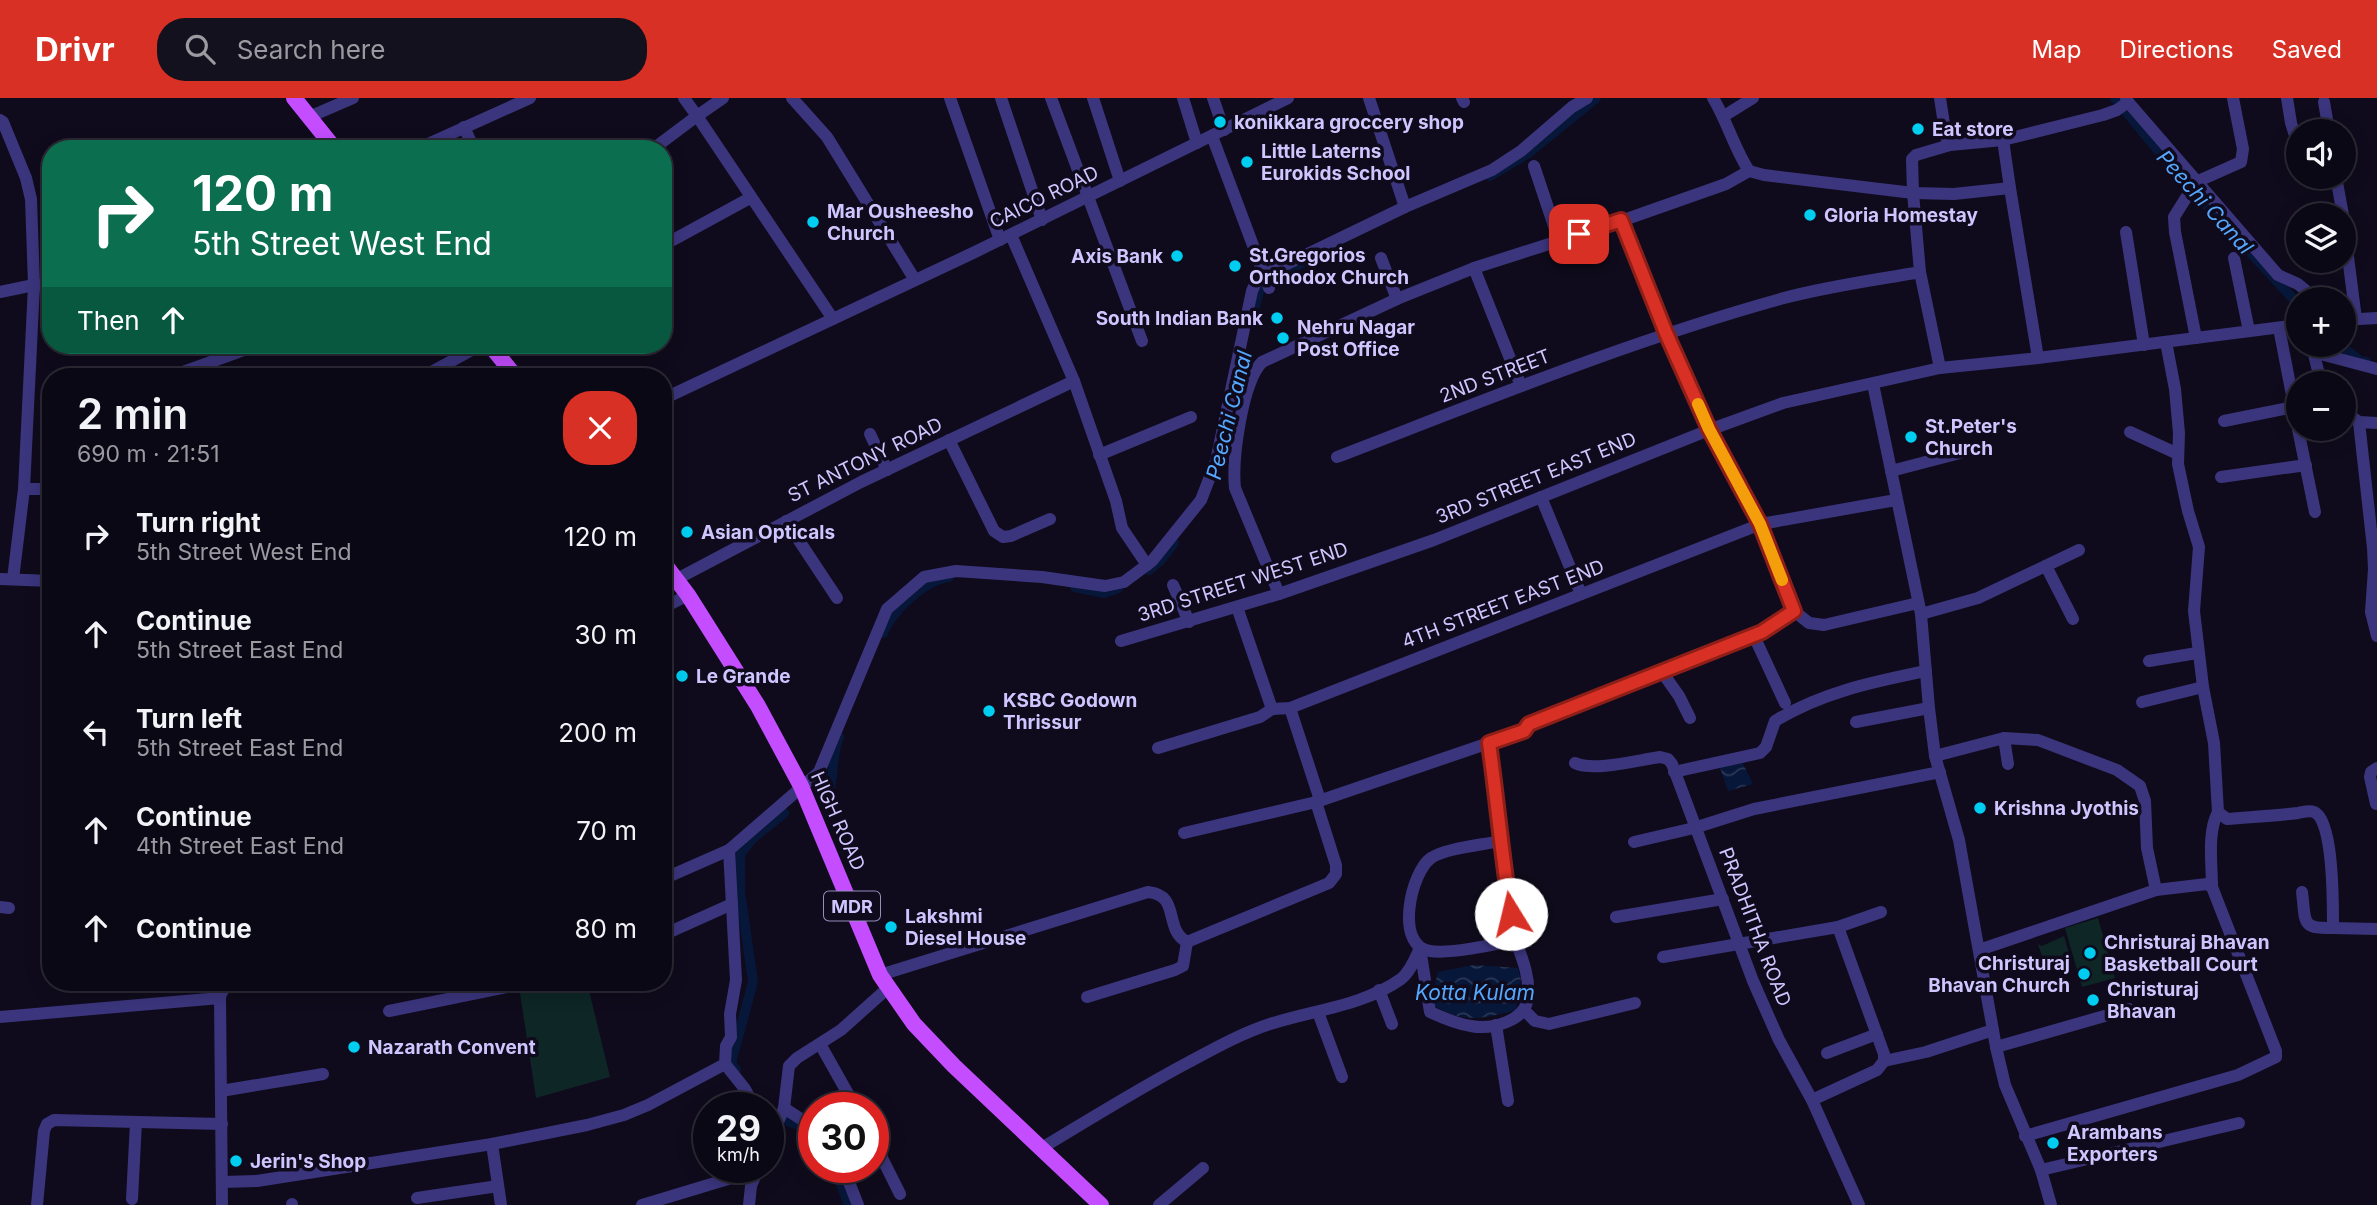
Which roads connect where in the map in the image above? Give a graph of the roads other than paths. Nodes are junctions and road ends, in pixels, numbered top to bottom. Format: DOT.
graph roads {
  1 [pos="294,98"];
  2 [pos="353,98"];
  3 [pos="530,98"];
  4 [pos="684,98"];
  5 [pos="723,98"];
  6 [pos="792,98"];
  7 [pos="950,98"];
  8 [pos="1001,98"];
  9 [pos="1051,98"];
  10 [pos="1093,98"];
  11 [pos="1183,98"];
  12 [pos="1213,98"];
  13 [pos="1288,98"];
  14 [pos="1370,98"];
  15 [pos="1587,98"];
  16 [pos="1713,98"];
  17 [pos="1753,98"];
  18 [pos="1940,98"];
  19 [pos="2233,98"];
  20 [pos="2287,98"];
  21 [pos="2324,102"];
  22 [pos="2124,103"];
  23 [pos="697,116"];
  24 [pos="1724,116"];
  25 [pos="309,117"];
  26 [pos="2290,119"];
  27 [pos="2327,119"];
  28 [pos="0,120"];
  29 [pos="464,127"];
  30 [pos="1218,133"];
  31 [pos="328,140"];
  32 [pos="436,140"];
  33 [pos="470,140"];
  34 [pos="665,140"];
  35 [pos="2003,140"];
  36 [pos="1197,144"];
  37 [pos="1950,145"];
  38 [pos="1534,166"];
  39 [pos="1749,171"];
  40 [pos="1120,181"];
  41 [pos="2196,182"];
  42 [pos="2011,188"];
  43 [pos="1913,193"];
  44 [pos="1088,197"];
  45 [pos="750,198"];
  46 [pos="1405,207"];
  47 [pos="1042,219"];
  48 [pos="1621,220"];
  49 [pos="2126,232"];
  50 [pos="1005,238"];
  51 [pos="673,240"];
  52 [pos="1559,241"];
  53 [pos="1381,258"];
  54 [pos="2234,258"];
  55 [pos="1474,268"];
  56 [pos="1920,272"];
  57 [pos="915,281"];
  58 [pos="1266,281"];
  59 [pos="34,285"];
  60 [pos="42,285"];
  61 [pos="2302,287"];
  62 [pos="0,292"];
  63 [pos="1397,299"];
  64 [pos="2377,318"];
  65 [pos="833,319"];
  66 [pos="2356,320"];
  67 [pos="2286,327"];
  68 [pos="2279,328"];
  69 [pos="2249,331"];
  70 [pos="1666,333"];
  71 [pos="2196,338"];
  72 [pos="1142,341"];
  73 [pos="2166,342"];
  74 [pos="2144,345"];
  75 [pos="233,354"];
  76 [pos="464,354"];
  77 [pos="497,354"];
  78 [pos="2338,357"];
  79 [pos="2038,358"];
  80 [pos="194,368"];
  81 [pos="439,368"];
  82 [pos="509,368"];
  83 [pos="1940,368"];
  84 [pos="2377,369"];
  85 [pos="2287,371"];
  86 [pos="1074,381"];
  87 [pos="1873,384"];
  88 [pos="1521,386"];
  89 [pos="672,395"];
  90 [pos="2286,409"];
  91 [pos="1191,416"];
  92 [pos="2356,420"];
  93 [pos="2224,421"];
  94 [pos="2359,422"];
  95 [pos="2377,423"];
  96 [pos="1709,429"];
  97 [pos="2130,432"];
  98 [pos="870,434"];
  99 [pos="949,440"];
  100 [pos="2301,441"];
  101 [pos="1983,447"];
  102 [pos="2178,454"];
  103 [pos="1100,455"];
  104 [pos="1337,457"];
  105 [pos="2305,465"];
  106 [pos="887,470"];
  107 [pos="1891,471"];
  108 [pos="2221,477"];
  109 [pos="24,489"];
  110 [pos="42,489"];
  111 [pos="1541,497"];
  112 [pos="1896,500"];
  113 [pos="2315,512"];
  114 [pos="1050,519"];
  115 [pos="786,520"];
  116 [pos="1760,524"];
  117 [pos="2375,547"];
  118 [pos="2079,550"];
  119 [pos="1376,559"];
  120 [pos="1147,565"];
  121 [pos="2046,566"];
  122 [pos="672,573"];
  123 [pos="6,579"];
  124 [pos="677,579"];
  125 [pos="42,581"];
  126 [pos="1173,585"];
  127 [pos="1279,594"];
  128 [pos="1581,594"];
  129 [pos="688,595"];
  130 [pos="837,598"];
  131 [pos="672,603"];
  132 [pos="1237,607"];
  133 [pos="1920,609"];
  134 [pos="1794,611"];
  135 [pos="2374,611"];
  136 [pos="2073,619"];
  137 [pos="1189,622"];
  138 [pos="1754,636"];
  139 [pos="2377,636"];
  140 [pos="1121,641"];
  141 [pos="2197,653"];
  142 [pos="2149,661"];
  143 [pos="1926,671"];
  144 [pos="1662,672"];
  145 [pos="2203,687"];
  146 [pos="2142,702"];
  147 [pos="1785,703"];
  148 [pos="1290,708"];
  149 [pos="1272,709"];
  150 [pos="1928,709"];
  151 [pos="1690,718"];
  152 [pos="1856,722"];
  153 [pos="2004,738"];
  154 [pos="1489,743"];
  155 [pos="1158,748"];
  156 [pos="1935,756"];
  157 [pos="1575,763"];
  158 [pos="2008,764"];
  159 [pos="2377,768"];
  160 [pos="1674,772"];
  161 [pos="1940,772"];
  162 [pos="801,786"];
  163 [pos="1316,802"];
  164 [pos="2376,804"];
  165 [pos="2218,811"];
  166 [pos="1695,828"];
  167 [pos="1184,833"];
  168 [pos="1500,841"];
  169 [pos="1634,842"];
  170 [pos="729,850"];
  171 [pos="672,875"];
  172 [pos="2213,887"];
  173 [pos="2156,890"];
  174 [pos="2302,892"];
  175 [pos="1723,899"];
  176 [pos="732,904"];
  177 [pos="1881,912"];
  178 [pos="1616,917"];
  179 [pos="1838,926"];
  180 [pos="2333,928"];
  181 [pos="2377,929"];
  182 [pos="672,932"];
  183 [pos="1515,939"];
  184 [pos="1187,942"];
  185 [pos="1739,943"];
  186 [pos="1420,948"];
  187 [pos="1979,950"];
  188 [pos="1663,957"];
  189 [pos="884,981"];
  190 [pos="1379,990"];
  191 [pos="221,991"];
  192 [pos="487,991"];
  193 [pos="1087,997"];
  194 [pos="220,998"];
  195 [pos="1635,1003"];
  196 [pos="2129,1009"];
  197 [pos="1524,1010"];
  198 [pos="389,1011"];
  199 [pos="1318,1012"];
  200 [pos="0,1017"];
  201 [pos="1392,1024"];
  202 [pos="1496,1025"];
  203 [pos="1993,1030"];
  204 [pos="1877,1034"];
  205 [pos="820,1044"];
  206 [pos="1996,1047"];
  207 [pos="1826,1053"];
  208 [pos="1884,1061"];
  209 [pos="725,1064"];
  210 [pos="323,1074"];
  211 [pos="1342,1077"];
  212 [pos="221,1091"];
  213 [pos="747,1092"];
  214 [pos="784,1092"];
  215 [pos="847,1092"];
  216 [pos="1812,1100"];
  217 [pos="1508,1101"];
  218 [pos="136,1122"];
  219 [pos="2239,1123"];
  220 [pos="222,1124"];
  221 [pos="2025,1136"];
  222 [pos="492,1144"];
  223 [pos="1042,1148"];
  224 [pos="1203,1168"];
  225 [pos="2040,1170"];
  226 [pos="889,1172"];
  227 [pos="223,1182"];
  228 [pos="713,1183"];
  229 [pos="752,1183"];
  230 [pos="850,1183"];
  231 [pos="498,1186"];
  232 [pos="900,1194"];
  233 [pos="417,1198"];
  234 [pos="132,1199"];
  235 [pos="37,1205"];
  236 [pos="222,1205"];
  237 [pos="501,1205"];
  238 [pos="642,1205"];
  239 [pos="749,1205"];
  240 [pos="859,1205"];
  241 [pos="1101,1205"];
  242 [pos="1159,1205"];
  243 [pos="1859,1205"];
  244 [pos="2051,1205"];
  1 -- 25 [label="main road"];
  2 -- 25 [label="street"];
  3 -- 29 [label="street"];
  4 -- 23 [label="street"];
  5 -- 23 [label="street"];
  6 -- 57 [label="street"];
  7 -- 50 [label="street"];
  8 -- 47 [label="street"];
  9 -- 44 [label="street"];
  10 -- 40 [label="street"];
  11 -- 36 [label="street"];
  12 -- 30 [label="street"];
  13 -- 30 [label="street, CAICO ROAD"];
  14 -- 46 [label="street"];
  15 -- 46 [label="street"];
  16 -- 24 [label="street"];
  17 -- 24 [label="street"];
  18 -- 37 [label="street"];
  19 -- 41 [label="street"];
  20 -- 26 [label="street"];
  21 -- 27 [label="street"];
  22 -- 35 [label="street"];
  22 -- 41 [label="street"];
  23 -- 34 [label="street"];
  23 -- 45 [label="street"];
  24 -- 39 [label="street"];
  25 -- 31 [label="main road"];
  28 -- 59 [label="street"];
  29 -- 32 [label="street"];
  29 -- 33 [label="street"];
  30 -- 36 [label="street, CAICO ROAD"];
  30 -- 58 [label="street"];
  35 -- 37 [label="street"];
  35 -- 42 [label="street"];
  36 -- 40 [label="street, CAICO ROAD"];
  37 -- 43 [label="street"];
  38 -- 52 [label="street"];
  39 -- 43 [label="street"];
  39 -- 48 [label="street"];
  40 -- 44 [label="street, CAICO ROAD"];
  41 -- 61 [label="street"];
  41 -- 71 [label="street"];
  42 -- 43 [label="street"];
  42 -- 79 [label="street"];
  43 -- 56 [label="street"];
  44 -- 47 [label="street, CAICO ROAD"];
  44 -- 72 [label="street"];
  45 -- 51 [label="street"];
  45 -- 65 [label="street"];
  46 -- 58 [label="street"];
  47 -- 50 [label="street, CAICO ROAD"];
  48 -- 52 [label="street"];
  48 -- 70 [label="street"];
  49 -- 74 [label="street"];
  50 -- 57 [label="street, CAICO ROAD"];
  50 -- 86 [label="street"];
  52 -- 55 [label="street"];
  53 -- 63 [label="street"];
  54 -- 69 [label="street"];
  55 -- 63 [label="street"];
  55 -- 88 [label="street"];
  56 -- 70 [label="street, 2ND STREET"];
  56 -- 83 [label="street"];
  57 -- 65 [label="street, CAICO ROAD"];
  58 -- 120 [label="street"];
  59 -- 60 [label="street"];
  59 -- 62 [label="street"];
  59 -- 109 [label="street"];
  63 -- 127 [label="street"];
  64 -- 66 [label="street"];
  65 -- 89 [label="street, CAICO ROAD"];
  67 -- 68 [label="street, 3RD STREET EAST END"];
  68 -- 69 [label="street, 3RD STREET EAST END"];
  68 -- 85 [label="street"];
  69 -- 71 [label="street, 3RD STREET EAST END"];
  70 -- 88 [label="street, 2ND STREET"];
  70 -- 96 [label="street"];
  71 -- 73 [label="street, 3RD STREET EAST END"];
  73 -- 74 [label="street, 3RD STREET EAST END"];
  73 -- 102 [label="street"];
  74 -- 79 [label="street, 3RD STREET EAST END"];
  75 -- 80 [label="street"];
  76 -- 81 [label="street"];
  77 -- 82 [label="main road"];
  78 -- 84 [label="street"];
  79 -- 83 [label="street, 3RD STREET EAST END"];
  83 -- 87 [label="street, 3RD STREET EAST END"];
  86 -- 99 [label="street, ST ANTONY ROAD"];
  86 -- 103 [label="street"];
  87 -- 96 [label="street, 3RD STREET EAST END"];
  87 -- 107 [label="street"];
  88 -- 104 [label="street, 2ND STREET"];
  90 -- 93 [label="street"];
  91 -- 103 [label="street"];
  92 -- 94 [label="street"];
  94 -- 95 [label="street"];
  94 -- 117 [label="street"];
  96 -- 111 [label="street, 3RD STREET EAST END"];
  96 -- 116 [label="street"];
  97 -- 102 [label="street"];
  98 -- 106 [label="street"];
  99 -- 106 [label="street, ST ANTONY ROAD"];
  99 -- 114 [label="street"];
  100 -- 105 [label="street"];
  101 -- 107 [label="street"];
  102 -- 141 [label="street"];
  103 -- 120 [label="street"];
  105 -- 108 [label="street"];
  105 -- 113 [label="street"];
  106 -- 115 [label="street, ST ANTONY ROAD"];
  107 -- 112 [label="street"];
  109 -- 110 [label="street"];
  109 -- 123 [label="street"];
  111 -- 119 [label="street, 3RD STREET EAST END"];
  111 -- 128 [label="street"];
  112 -- 116 [label="street, 4TH STREET EAST END"];
  112 -- 133 [label="street"];
  115 -- 124 [label="street, ST ANTONY ROAD"];
  115 -- 130 [label="street"];
  116 -- 128 [label="street, 4TH STREET EAST END"];
  116 -- 134 [label="street"];
  117 -- 135 [label="street"];
  118 -- 121 [label="street"];
  119 -- 127 [label="street, 3RD STREET WEST END"];
  120 -- 162 [label="street"];
  121 -- 133 [label="street"];
  121 -- 136 [label="street"];
  122 -- 124 [label="main road, HIGH ROAD / MDR"];
  123 -- 125 [label="street"];
  124 -- 129 [label="main road, HIGH ROAD / MDR"];
  126 -- 137 [label="street"];
  127 -- 132 [label="street, 3RD STREET WEST END"];
  128 -- 148 [label="street, 4TH STREET EAST END"];
  129 -- 131 [label="street"];
  129 -- 162 [label="main road, HIGH ROAD / MDR"];
  132 -- 137 [label="street, 3RD STREET WEST END"];
  132 -- 149 [label="street"];
  133 -- 134 [label="street"];
  133 -- 143 [label="street"];
  134 -- 138 [label="street"];
  135 -- 139 [label="street"];
  137 -- 140 [label="street, 3RD STREET WEST END"];
  138 -- 144 [label="street"];
  138 -- 147 [label="street"];
  141 -- 142 [label="street"];
  141 -- 145 [label="street"];
  143 -- 150 [label="street"];
  143 -- 160 [label="street"];
  144 -- 151 [label="street"];
  144 -- 154 [label="street"];
  145 -- 146 [label="street"];
  145 -- 165 [label="street"];
  148 -- 149 [label="street, 4TH STREET EAST END"];
  148 -- 163 [label="street"];
  149 -- 155 [label="street, 4TH STREET EAST END"];
  150 -- 152 [label="street"];
  150 -- 156 [label="street"];
  153 -- 156 [label="street"];
  153 -- 158 [label="street"];
  153 -- 173 [label="street"];
  154 -- 163 [label="street"];
  154 -- 168 [label="street"];
  156 -- 161 [label="street"];
  157 -- 160 [label="street"];
  159 -- 164 [label="street"];
  160 -- 166 [label="street, PRADHITHA ROAD"];
  161 -- 166 [label="street"];
  161 -- 187 [label="street"];
  162 -- 170 [label="street"];
  162 -- 189 [label="main road, HIGH ROAD / MDR"];
  163 -- 167 [label="street"];
  163 -- 184 [label="street"];
  165 -- 172 [label="street"];
  165 -- 180 [label="street"];
  166 -- 169 [label="street"];
  166 -- 175 [label="street, PRADHITHA ROAD"];
  168 -- 183 [label="street"];
  168 -- 186 [label="street"];
  170 -- 171 [label="street"];
  170 -- 176 [label="street"];
  172 -- 173 [label="street"];
  172 -- 221 [label="street"];
  173 -- 187 [label="street"];
  174 -- 180 [label="street"];
  175 -- 178 [label="street"];
  175 -- 185 [label="street, PRADHITHA ROAD"];
  176 -- 182 [label="street"];
  176 -- 209 [label="street"];
  177 -- 179 [label="street"];
  179 -- 185 [label="street"];
  179 -- 204 [label="street"];
  180 -- 181 [label="street"];
  183 -- 186 [label="street"];
  183 -- 197 [label="street"];
  184 -- 189 [label="street"];
  184 -- 193 [label="street"];
  185 -- 188 [label="street"];
  185 -- 216 [label="street, PRADHITHA ROAD"];
  186 -- 190 [label="street"];
  186 -- 202 [label="street"];
  187 -- 203 [label="street"];
  189 -- 205 [label="street"];
  189 -- 223 [label="main road, HIGH ROAD / MDR"];
  190 -- 199 [label="street"];
  190 -- 201 [label="street"];
  191 -- 194 [label="street"];
  192 -- 198 [label="street"];
  194 -- 200 [label="street"];
  194 -- 212 [label="street"];
  195 -- 197 [label="street"];
  196 -- 206 [label="street"];
  197 -- 202 [label="street"];
  199 -- 211 [label="street"];
  199 -- 223 [label="street"];
  202 -- 217 [label="street"];
  203 -- 206 [label="street"];
  203 -- 208 [label="street"];
  204 -- 207 [label="street"];
  204 -- 208 [label="street"];
  205 -- 214 [label="street"];
  205 -- 215 [label="street"];
  206 -- 221 [label="street"];
  208 -- 216 [label="street"];
  209 -- 213 [label="street"];
  209 -- 222 [label="street"];
  210 -- 212 [label="street"];
  212 -- 220 [label="street"];
  216 -- 243 [label="street, PRADHITHA ROAD"];
  218 -- 220 [label="street"];
  218 -- 234 [label="street"];
  218 -- 235 [label="street"];
  219 -- 225 [label="street"];
  220 -- 227 [label="street"];
  221 -- 225 [label="street"];
  222 -- 227 [label="street"];
  222 -- 231 [label="street"];
  223 -- 241 [label="main road, HIGH ROAD / MDR"];
  224 -- 242 [label="street"];
  225 -- 244 [label="street"];
  226 -- 232 [label="street"];
  227 -- 236 [label="street"];
  228 -- 238 [label="street"];
  229 -- 239 [label="street"];
  230 -- 240 [label="street"];
  231 -- 233 [label="street"];
  231 -- 237 [label="street"];
}
